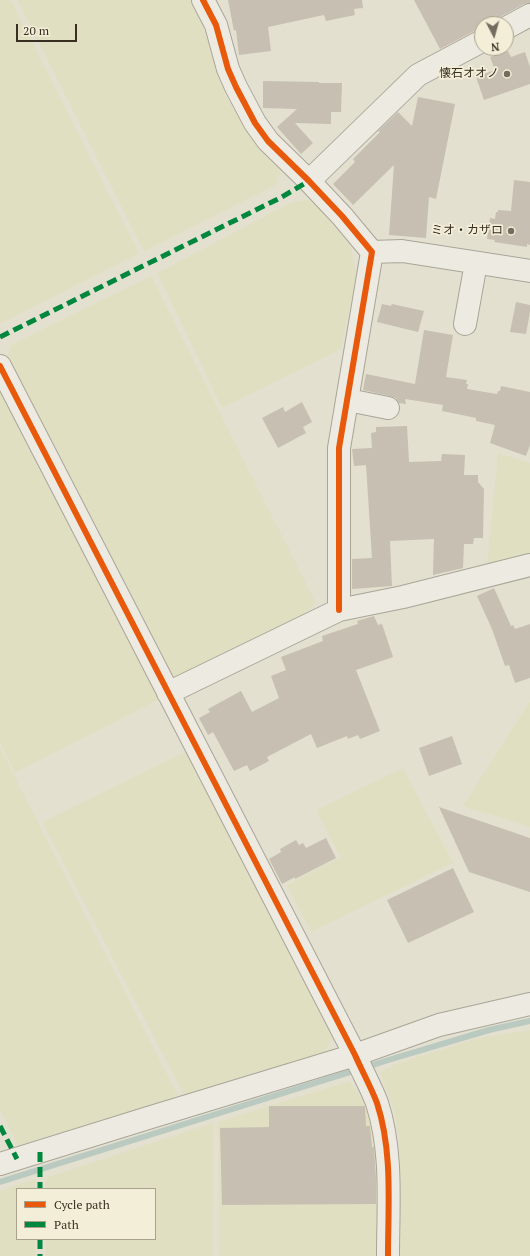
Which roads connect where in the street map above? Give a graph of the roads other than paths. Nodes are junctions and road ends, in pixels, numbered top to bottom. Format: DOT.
graph roads {
  1 [pos="203,0"];
  2 [pos="530,15"];
  3 [pos="514,24"];
  4 [pos="474,45"];
  5 [pos="309,181"];
  6 [pos="372,252"];
  7 [pos="476,263"];
  8 [pos="530,271"];
  9 [pos="464,324"];
  10 [pos="0,366"];
  11 [pos="348,400"];
  12 [pos="388,408"];
  13 [pos="530,565"];
  14 [pos="338,610"];
  15 [pos="168,693"];
  16 [pos="530,1004"];
  17 [pos="355,1055"];
  18 [pos="0,1164"];
  19 [pos="388,1256"];
  1 -- 5 [label="street"];
  2 -- 3 [label="street"];
  4 -- 5 [label="street"];
  5 -- 6 [label="street"];
  6 -- 7 [label="street"];
  6 -- 11 [label="street"];
  7 -- 8 [label="street"];
  7 -- 9 [label="street"];
  10 -- 15 [label="street"];
  11 -- 12 [label="street"];
  11 -- 14 [label="street"];
  13 -- 14 [label="street"];
  14 -- 15 [label="street"];
  15 -- 17 [label="street"];
  16 -- 17 [label="street"];
  17 -- 18 [label="street"];
  17 -- 19 [label="street"];
}
